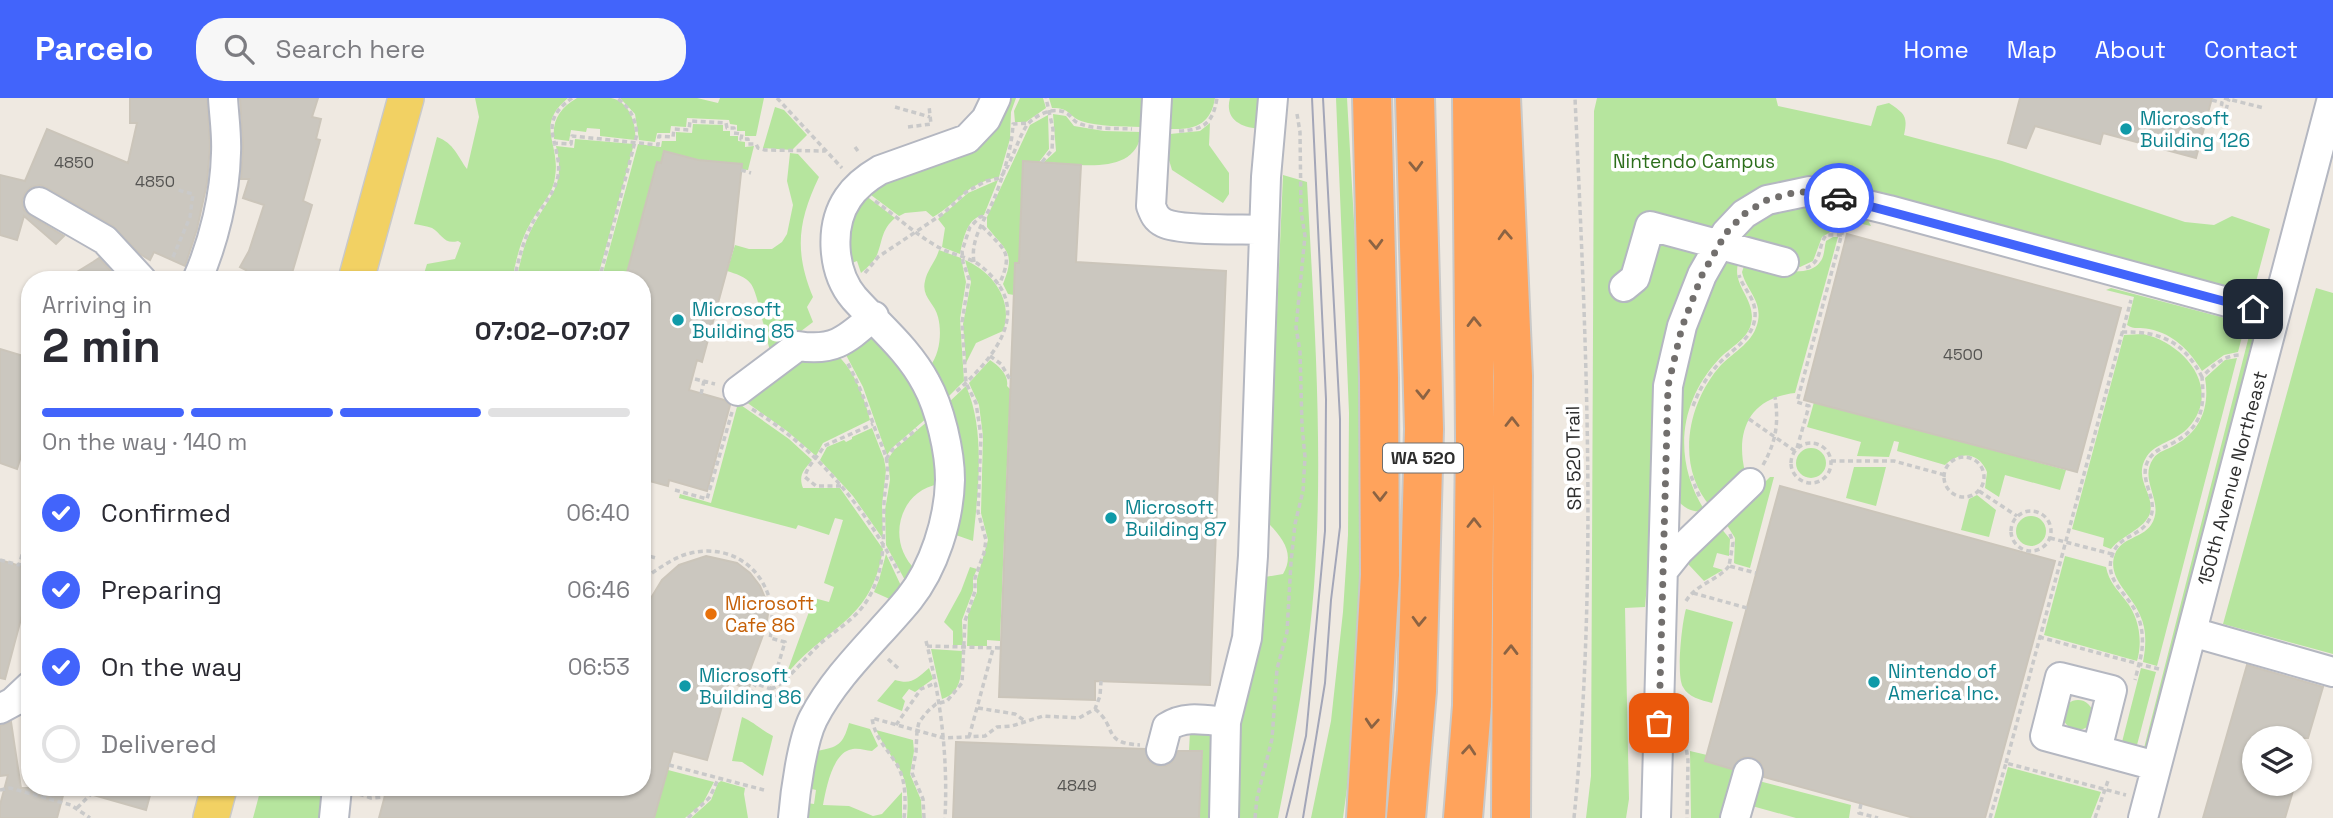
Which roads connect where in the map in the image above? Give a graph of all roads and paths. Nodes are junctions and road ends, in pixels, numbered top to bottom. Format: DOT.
graph roads {
  1 [pos="223,98"];
  2 [pos="405,98"];
  3 [pos="572,98"];
  4 [pos="617,98"];
  5 [pos="776,98"];
  6 [pos="996,98"];
  7 [pos="1046,98"];
  8 [pos="1157,98"];
  9 [pos="1217,98"];
  10 [pos="1372,98"];
  11 [pos="1415,98"];
  12 [pos="1472,98"];
  13 [pos="1501,98"];
  14 [pos="1575,98"];
  15 [pos="2332,98"];
  16 [pos="2226,99"];
  17 [pos="2215,100"];
  18 [pos="1285,104"];
  19 [pos="929,106"];
  20 [pos="895,107"];
  21 [pos="2264,108"];
  22 [pos="1050,111"];
  23 [pos="930,117"];
  24 [pos="1028,123"];
  25 [pos="908,127"];
  26 [pos="1141,130"];
  27 [pos="1170,131"];
  28 [pos="636,142"];
  29 [pos="553,143"];
  30 [pos="825,151"];
  31 [pos="835,162"];
  32 [pos="1042,162"];
  33 [pos="741,170"];
  34 [pos="751,173"];
  35 [pos="1000,178"];
  36 [pos="177,190"];
  37 [pos="875,201"];
  38 [pos="39,202"];
  39 [pos="985,216"];
  40 [pos="1845,222"];
  41 [pos="982,226"];
  42 [pos="1264,230"];
  43 [pos="915,232"];
  44 [pos="1842,234"];
  45 [pos="1720,245"];
  46 [pos="1749,253"];
  47 [pos="173,257"];
  48 [pos="962,257"];
  49 [pos="974,262"];
  50 [pos="1784,262"];
  51 [pos="134,271"];
  52 [pos="200,271"];
  53 [pos="358,271"];
  54 [pos="516,271"];
  55 [pos="601,271"];
  56 [pos="859,281"];
  57 [pos="999,285"];
  58 [pos="1623,287"];
  59 [pos="2131,299"];
  60 [pos="2275,315"];
  61 [pos="874,316"];
  62 [pos="2122,332"];
  63 [pos="2241,355"];
  64 [pos="843,356"];
  65 [pos="990,356"];
  66 [pos="2202,377"];
  67 [pos="695,379"];
  68 [pos="1011,381"];
  69 [pos="967,383"];
  70 [pos="701,394"];
  71 [pos="1775,397"];
  72 [pos="739,403"];
  73 [pos="1691,411"];
  74 [pos="1749,419"];
  75 [pos="873,424"];
  76 [pos="920,426"];
  77 [pos="1775,438"];
  78 [pos="1796,450"];
  79 [pos="816,459"];
  80 [pos="886,459"];
  81 [pos="1831,461"];
  82 [pos="1689,470"];
  83 [pos="1945,475"];
  84 [pos="1750,483"];
  85 [pos="841,486"];
  86 [pos="674,490"];
  87 [pos="1979,491"];
  88 [pos="1700,498"];
  89 [pos="2017,516"];
  90 [pos="1724,525"];
  91 [pos="2050,537"];
  92 [pos="2065,542"];
  93 [pos="885,547"];
  94 [pos="2112,554"];
  95 [pos="651,557"];
  96 [pos="21,558"];
  97 [pos="656,558"];
  98 [pos="0,560"];
  99 [pos="1730,566"];
  100 [pos="1663,571"];
  101 [pos="652,573"];
  102 [pos="1756,573"];
  103 [pos="902,579"];
  104 [pos="1693,593"];
  105 [pos="1747,608"];
  106 [pos="1683,609"];
  107 [pos="2192,632"];
  108 [pos="2039,637"];
  109 [pos="965,648"];
  110 [pos="1000,648"];
  111 [pos="993,649"];
  112 [pos="884,656"];
  113 [pos="2139,664"];
  114 [pos="898,668"];
  115 [pos="2160,670"];
  116 [pos="2333,672"];
  117 [pos="1101,681"];
  118 [pos="936,683"];
  119 [pos="771,689"];
  120 [pos="741,691"];
  121 [pos="21,694"];
  122 [pos="940,703"];
  123 [pos="800,707"];
  124 [pos="977,708"];
  125 [pos="0,709"];
  126 [pos="1095,709"];
  127 [pos="1511,718"];
  128 [pos="1025,721"];
  129 [pos="1226,722"];
  130 [pos="1683,724"];
  131 [pos="897,725"];
  132 [pos="917,730"];
  133 [pos="969,737"];
  134 [pos="944,738"];
  135 [pos="1132,745"];
  136 [pos="1161,750"];
  137 [pos="2104,759"];
  138 [pos="2006,763"];
  139 [pos="669,765"];
  140 [pos="2156,766"];
  141 [pos="1748,773"];
  142 [pos="718,779"];
  143 [pos="0,790"];
  144 [pos="764,790"];
  145 [pos="2106,790"];
  146 [pos="21,791"];
  147 [pos="37,796"];
  148 [pos="89,796"];
  149 [pos="217,796"];
  150 [pos="342,796"];
  151 [pos="365,796"];
  152 [pos="384,797"];
  153 [pos="1861,804"];
  154 [pos="2135,807"];
  155 [pos="77,808"];
  156 [pos="90,818"];
  157 [pos="211,818"];
  158 [pos="334,818"];
  159 [pos="688,818"];
  160 [pos="793,818"];
  161 [pos="904,818"];
  162 [pos="923,818"];
  163 [pos="945,818"];
  164 [pos="1224,818"];
  165 [pos="1255,818"];
  166 [pos="1366,818"];
  167 [pos="1406,818"];
  168 [pos="1463,818"];
  169 [pos="1501,818"];
  170 [pos="1511,818"];
  171 [pos="1574,818"];
  172 [pos="1656,818"];
  173 [pos="1687,818"];
  174 [pos="1735,818"];
  175 [pos="1878,818"];
  176 [pos="1990,818"];
  177 [pos="2095,818"];
  1 -- 52 [label="street"];
  2 -- 53 [label="main road"];
  3 -- 29 [label="path"];
  4 -- 28 [label="path"];
  5 -- 30 [label="path"];
  6 -- 61 [label="street"];
  7 -- 22 [label="path"];
  8 -- 42 [label="street"];
  9 -- 27 [label="path"];
  10 -- 166 [label="highway, one-way"];
  11 -- 167 [label="highway, WA 520, one-way"];
  168 -- 12 [label="highway, WA 520, one-way"];
  127 -- 13 [label="highway, one-way"];
  14 -- 171 [label="path, SR 520 Trail"];
  15 -- 60 [label="street, 150th Avenue Northeast"];
  16 -- 17 [label="path"];
  16 -- 21 [label="path"];
  18 -- 42 [label="street"];
  18 -- 165 [label="path"];
  19 -- 23 [label="path"];
  20 -- 23 [label="path"];
  22 -- 24 [label="path"];
  22 -- 26 [label="path"];
  22 -- 32 [label="path"];
  23 -- 25 [label="path"];
  24 -- 35 [label="path"];
  24 -- 35 [label="path"];
  28 -- 29 [label="path"];
  28 -- 30 [label="path"];
  28 -- 55 [label="path"];
  29 -- 54 [label="path"];
  30 -- 31 [label="path"];
  33 -- 34 [label="path"];
  35 -- 39 [label="path"];
  35 -- 43 [label="path"];
  36 -- 47 [label="path"];
  37 -- 43 [label="path"];
  38 -- 51 [label="street"];
  39 -- 41 [label="path"];
  39 -- 48 [label="path"];
  40 -- 44 [label="path"];
  41 -- 49 [label="path"];
  41 -- 57 [label="path"];
  42 -- 129 [label="street"];
  43 -- 48 [label="path"];
  43 -- 56 [label="path"];
  44 -- 50 [label="path"];
  44 -- 78 [label="path"];
  45 -- 46 [label="street"];
  45 -- 58 [label="street"];
  45 -- 60 [label="street"];
  45 -- 100 [label="street"];
  46 -- 50 [label="street"];
  46 -- 73 [label="path"];
  48 -- 49 [label="path"];
  48 -- 69 [label="path"];
  49 -- 57 [label="path"];
  57 -- 65 [label="path"];
  59 -- 62 [label="path"];
  60 -- 107 [label="street, 150th Avenue Northeast"];
  61 -- 72 [label="street"];
  61 -- 160 [label="street"];
  62 -- 66 [label="path"];
  62 -- 92 [label="path"];
  63 -- 66 [label="path"];
  64 -- 75 [label="path"];
  65 -- 68 [label="path"];
  65 -- 69 [label="path"];
  66 -- 94 [label="path"];
  67 -- 70 [label="path"];
  69 -- 109 [label="path"];
  71 -- 77 [label="path"];
  72 -- 79 [label="path"];
  72 -- 86 [label="path"];
  74 -- 77 [label="path"];
  75 -- 79 [label="path"];
  75 -- 80 [label="path"];
  76 -- 80 [label="path"];
  77 -- 78 [label="path"];
  77 -- 84 [label="path"];
  78 -- 81 [label="path"];
  78 -- 81 [label="path"];
  79 -- 85 [label="path"];
  79 -- 85 [label="path"];
  80 -- 93 [label="path"];
  81 -- 83 [label="path"];
  82 -- 88 [label="path"];
  83 -- 87 [label="path"];
  83 -- 87 [label="path"];
  84 -- 100 [label="street"];
  85 -- 93 [label="path"];
  87 -- 89 [label="path"];
  89 -- 91 [label="path"];
  89 -- 91 [label="path"];
  90 -- 99 [label="path"];
  91 -- 92 [label="path"];
  92 -- 94 [label="path"];
  92 -- 108 [label="path"];
  93 -- 103 [label="path"];
  93 -- 119 [label="path"];
  94 -- 113 [label="path"];
  95 -- 97 [label="path"];
  96 -- 98 [label="path"];
  99 -- 102 [label="path"];
  99 -- 104 [label="path"];
  100 -- 172 [label="street"];
  101 -- 119 [label="path"];
  104 -- 105 [label="path"];
  104 -- 106 [label="path"];
  107 -- 116 [label="street"];
  107 -- 140 [label="street, 150th Avenue Northeast"];
  108 -- 113 [label="path"];
  108 -- 138 [label="path"];
  109 -- 111 [label="path"];
  109 -- 118 [label="path"];
  109 -- 122 [label="path"];
  110 -- 111 [label="path"];
  111 -- 124 [label="path"];
  112 -- 114 [label="path"];
  113 -- 115 [label="path"];
  117 -- 126 [label="path"];
  118 -- 122 [label="path"];
  118 -- 131 [label="path"];
  119 -- 120 [label="path"];
  119 -- 123 [label="path"];
  121 -- 125 [label="street"];
  122 -- 132 [label="path"];
  122 -- 134 [label="path"];
  124 -- 128 [label="path"];
  124 -- 133 [label="path"];
  126 -- 128 [label="path"];
  126 -- 135 [label="path"];
  127 -- 169 [label="highway"];
  127 -- 170 [label="highway"];
  128 -- 133 [label="path"];
  129 -- 136 [label="street"];
  129 -- 164 [label="street"];
  130 -- 173 [label="path"];
  131 -- 132 [label="path"];
  131 -- 161 [label="path"];
  132 -- 134 [label="path"];
  132 -- 162 [label="path"];
  133 -- 134 [label="path"];
  134 -- 163 [label="path"];
  137 -- 140 [label="street"];
  137 -- 145 [label="path"];
  138 -- 145 [label="path"];
  138 -- 176 [label="path"];
  139 -- 142 [label="path"];
  140 -- 154 [label="street, 150th Avenue Northeast"];
  141 -- 174 [label="street"];
  142 -- 144 [label="path"];
  142 -- 159 [label="path"];
  143 -- 146 [label="path"];
  145 -- 154 [label="path"];
  145 -- 177 [label="path"];
  147 -- 155 [label="path"];
  148 -- 155 [label="path"];
  149 -- 157 [label="main road"];
  150 -- 158 [label="street"];
  151 -- 152 [label="path"];
  153 -- 175 [label="path"];
  155 -- 156 [label="path"];
}
